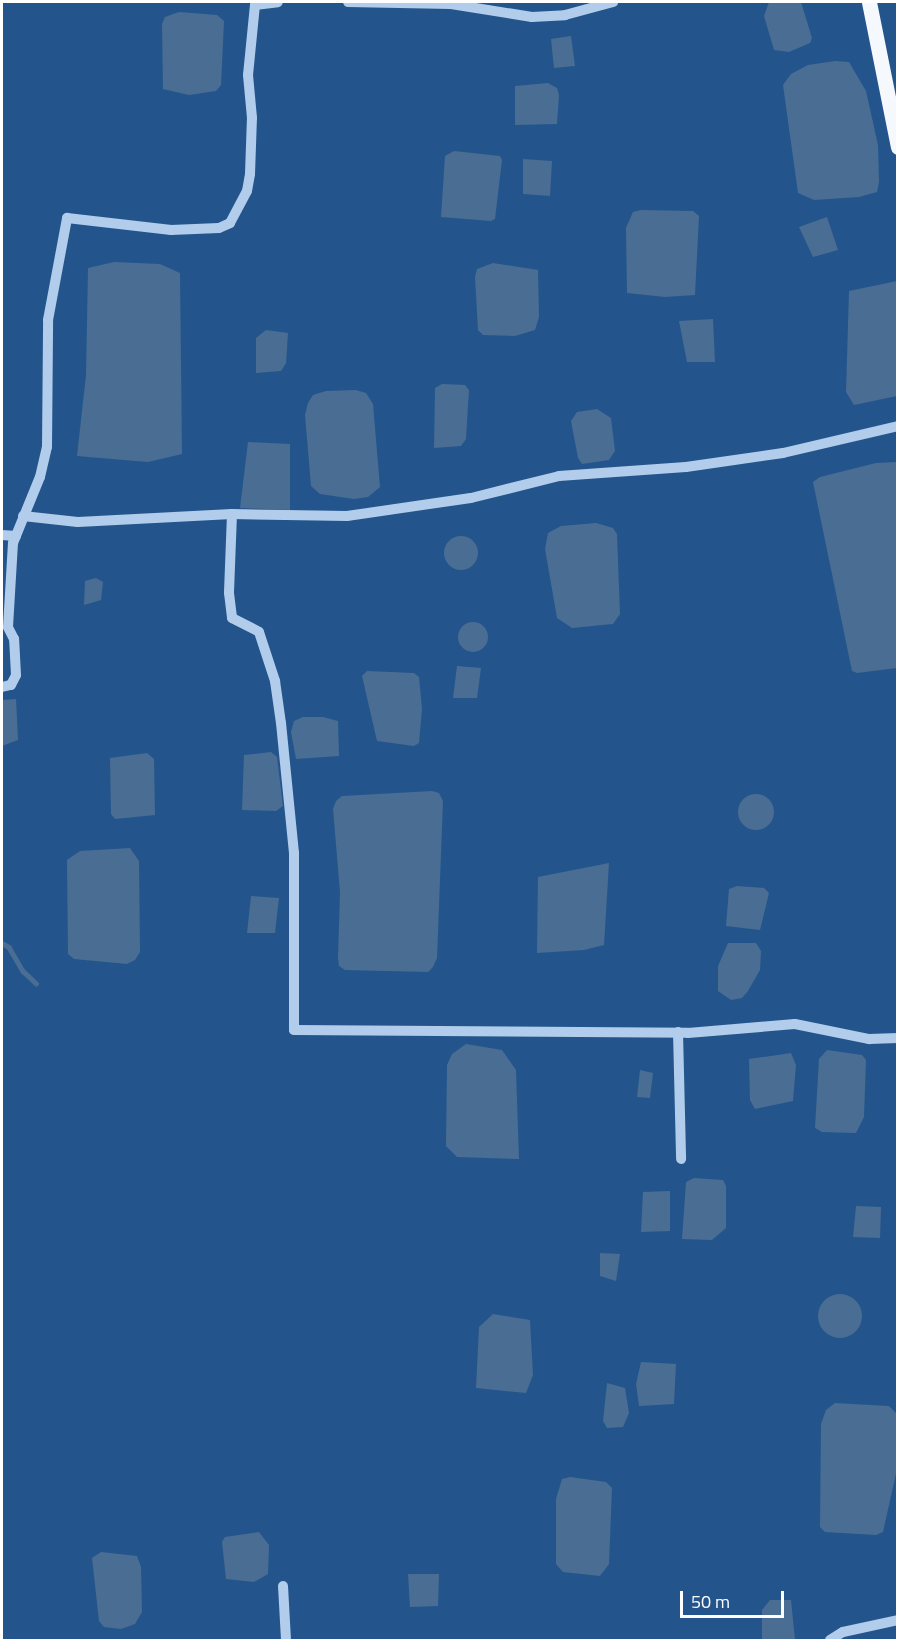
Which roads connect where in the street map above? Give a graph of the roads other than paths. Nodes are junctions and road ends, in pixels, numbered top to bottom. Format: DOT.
graph roads {
  1 [pos="278,2"];
  2 [pos="348,2"];
  3 [pos="613,2"];
  4 [pos="868,2"];
  5 [pos="897,147"];
  6 [pos="897,426"];
  7 [pos="232,514"];
  8 [pos="23,516"];
  9 [pos="2,535"];
  10 [pos="16,536"];
  11 [pos="2,687"];
  12 [pos="678,1032"];
  13 [pos="897,1038"];
  14 [pos="681,1159"];
  15 [pos="283,1586"];
  16 [pos="897,1620"];
  17 [pos="286,1641"];
  18 [pos="830,1641"];
  1 -- 8 [label="street"];
  2 -- 3 [label="street"];
  4 -- 5 [label="main road"];
  6 -- 7 [label="street"];
  7 -- 8 [label="street"];
  7 -- 12 [label="street"];
  8 -- 10 [label="street"];
  9 -- 10 [label="street"];
  10 -- 11 [label="street"];
  12 -- 13 [label="street"];
  12 -- 14 [label="street"];
  15 -- 17 [label="street"];
  16 -- 18 [label="street"];
}
